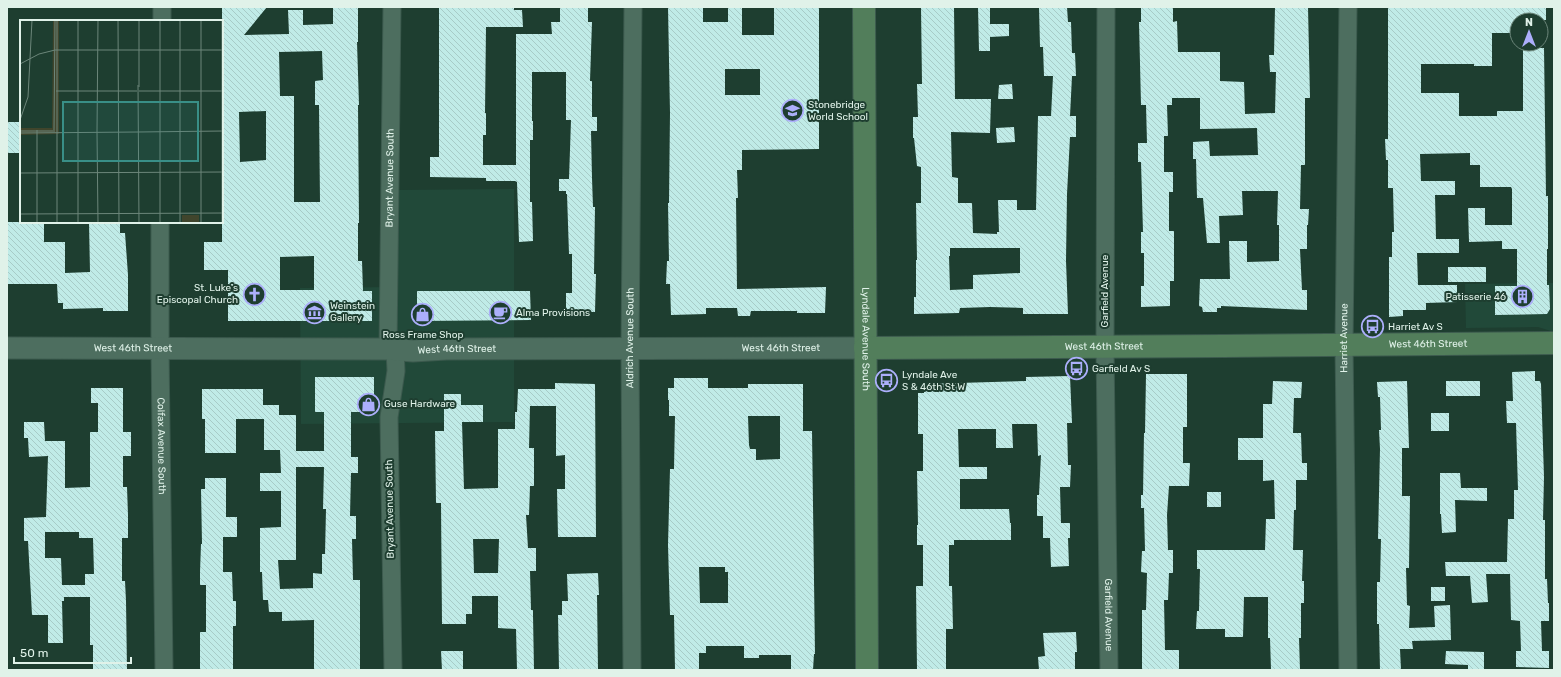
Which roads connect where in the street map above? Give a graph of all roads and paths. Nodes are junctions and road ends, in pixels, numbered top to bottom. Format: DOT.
graph roads {
  1 [pos="162,7"];
  2 [pos="392,7"];
  3 [pos="633,7"];
  4 [pos="864,7"];
  5 [pos="1106,7"];
  6 [pos="1348,7"];
  7 [pos="162,20"];
  8 [pos="160,223"];
  9 [pos="1554,343"];
  10 [pos="1344,345"];
  11 [pos="1105,347"];
  12 [pos="7,348"];
  13 [pos="865,348"];
  14 [pos="160,349"];
  15 [pos="392,349"];
  16 [pos="630,349"];
  17 [pos="164,670"];
  18 [pos="393,670"];
  19 [pos="632,670"];
  20 [pos="867,670"];
  21 [pos="1109,670"];
  22 [pos="1348,670"];
  1 -- 7 [label="street"];
  2 -- 15 [label="street, Bryant Avenue South"];
  3 -- 16 [label="street, Aldrich Avenue South"];
  4 -- 13 [label="main road, Lyndale Avenue South"];
  5 -- 11 [label="street, Garfield Avenue"];
  6 -- 10 [label="street, Harriet Avenue"];
  8 -- 14 [label="street, Colfax Avenue South"];
  9 -- 10 [label="main road, West 46th Street"];
  10 -- 11 [label="main road, West 46th Street"];
  10 -- 22 [label="street, Harriet Avenue"];
  11 -- 13 [label="main road, West 46th Street"];
  11 -- 21 [label="street, Garfield Avenue"];
  12 -- 14 [label="street, West 46th Street"];
  13 -- 16 [label="street, West 46th Street"];
  13 -- 20 [label="main road, Lyndale Avenue South"];
  14 -- 15 [label="street, West 46th Street"];
  14 -- 17 [label="street, Colfax Avenue South"];
  15 -- 16 [label="street, West 46th Street"];
  15 -- 18 [label="street, Bryant Avenue South"];
  16 -- 19 [label="street, Aldrich Avenue South"];
}
